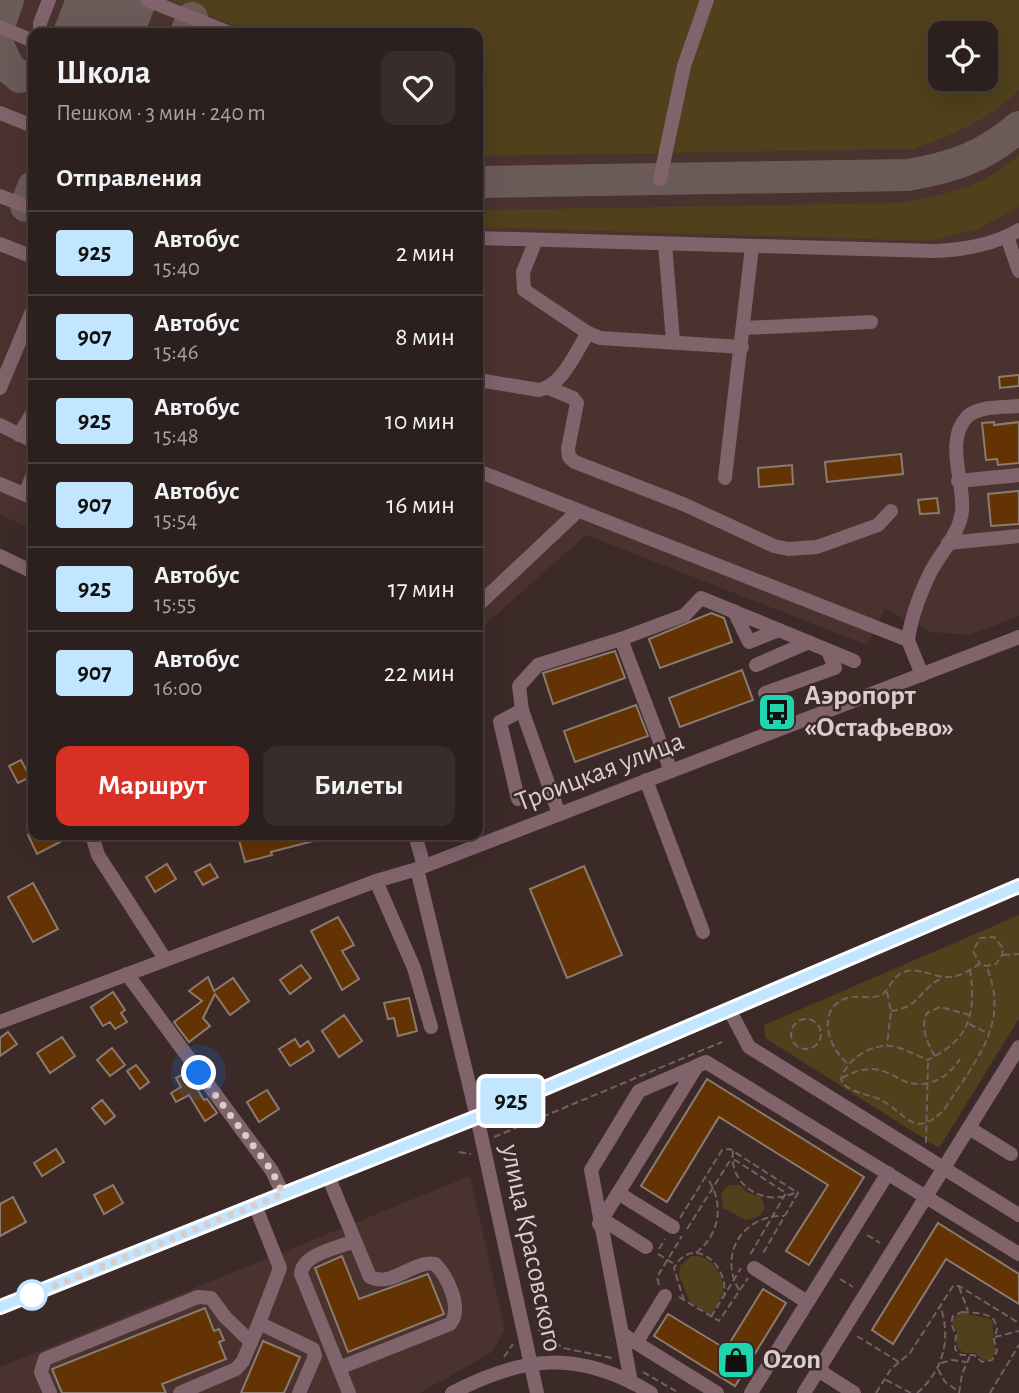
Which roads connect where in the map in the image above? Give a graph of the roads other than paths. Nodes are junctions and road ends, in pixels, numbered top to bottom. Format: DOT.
graph roads {
  1 [pos="49,0"];
  2 [pos="147,0"];
  3 [pos="707,0"];
  4 [pos="0,27"];
  5 [pos="40,28"];
  6 [pos="201,28"];
  7 [pos="28,39"];
  8 [pos="0,113"];
  9 [pos="28,124"];
  10 [pos="660,179"];
  11 [pos="0,196"];
  12 [pos="28,207"];
  13 [pos="1013,233"];
  14 [pos="483,238"];
  15 [pos="536,240"];
  16 [pos="0,244"];
  17 [pos="665,244"];
  18 [pos="752,247"];
  19 [pos="28,255"];
  20 [pos="1019,271"];
  21 [pos="28,321"];
  22 [pos="871,321"];
  23 [pos="744,328"];
  24 [pos="588,333"];
  25 [pos="673,341"];
  26 [pos="742,347"];
  27 [pos="483,381"];
  28 [pos="0,388"];
  29 [pos="549,388"];
  30 [pos="1019,405"];
  31 [pos="28,420"];
  32 [pos="0,425"];
  33 [pos="19,435"];
  34 [pos="28,439"];
  35 [pos="483,473"];
  36 [pos="1019,475"];
  37 [pos="725,478"];
  38 [pos="958,481"];
  39 [pos="0,484"];
  40 [pos="28,496"];
  41 [pos="578,511"];
  42 [pos="891,511"];
  43 [pos="1019,536"];
  44 [pos="948,543"];
  45 [pos="0,556"];
  46 [pos="28,570"];
  47 [pos="483,600"];
  48 [pos="734,611"];
  49 [pos="779,630"];
  50 [pos="1019,637"];
  51 [pos="621,639"];
  52 [pos="908,640"];
  53 [pos="809,642"];
  54 [pos="828,651"];
  55 [pos="854,661"];
  56 [pos="756,666"];
  57 [pos="922,675"];
  58 [pos="765,693"];
  59 [pos="522,710"];
  60 [pos="671,771"];
  61 [pos="646,780"];
  62 [pos="518,799"];
  63 [pos="559,814"];
  64 [pos="94,840"];
  65 [pos="416,840"];
  66 [pos="420,868"];
  67 [pos="376,881"];
  68 [pos="1017,891"];
  69 [pos="703,932"];
  70 [pos="165,959"];
  71 [pos="127,974"];
  72 [pos="729,1009"];
  73 [pos="0,1022"];
  74 [pos="431,1027"];
  75 [pos="1019,1048"];
  76 [pos="697,1066"];
  77 [pos="477,1117"];
  78 [pos="969,1128"];
  79 [pos="1011,1154"];
  80 [pos="944,1168"];
  81 [pos="888,1173"];
  82 [pos="328,1176"];
  83 [pos="618,1193"];
  84 [pos="283,1194"];
  85 [pos="926,1196"];
  86 [pos="255,1205"];
  87 [pos="1019,1215"];
  88 [pos="601,1222"];
  89 [pos="673,1227"];
  90 [pos="354,1241"];
  91 [pos="646,1247"];
  92 [pos="1019,1254"];
  93 [pos="754,1268"];
  94 [pos="667,1292"];
  95 [pos="807,1302"];
  96 [pos="0,1307"];
  97 [pos="259,1323"];
  98 [pos="622,1334"];
  99 [pos="251,1342"];
  100 [pos="636,1343"];
  101 [pos="530,1363"];
  102 [pos="339,1368"];
  103 [pos="816,1373"];
  104 [pos="631,1382"];
  105 [pos="50,1393"];
  106 [pos="180,1393"];
  107 [pos="299,1393"];
  108 [pos="349,1393"];
  109 [pos="452,1393"];
  110 [pos="537,1393"];
  111 [pos="651,1393"];
  112 [pos="717,1393"];
  113 [pos="751,1393"];
  114 [pos="804,1393"];
  115 [pos="854,1393"];
  1 -- 5 [label="street"];
  2 -- 6 [label="street"];
  3 -- 10 [label="street"];
  4 -- 7 [label="street"];
  8 -- 9 [label="street"];
  11 -- 12 [label="street"];
  13 -- 18 [label="street"];
  13 -- 20 [label="street"];
  14 -- 15 [label="street"];
  15 -- 17 [label="street"];
  15 -- 24 [label="street"];
  16 -- 19 [label="street"];
  17 -- 18 [label="street"];
  17 -- 25 [label="street"];
  18 -- 23 [label="street"];
  21 -- 28 [label="street"];
  22 -- 23 [label="street"];
  23 -- 26 [label="street"];
  24 -- 25 [label="street"];
  24 -- 29 [label="street"];
  25 -- 26 [label="street"];
  26 -- 37 [label="street"];
  27 -- 29 [label="street"];
  29 -- 42 [label="street"];
  30 -- 38 [label="street"];
  31 -- 33 [label="street"];
  32 -- 33 [label="street"];
  33 -- 34 [label="street"];
  35 -- 41 [label="street"];
  36 -- 38 [label="street"];
  38 -- 44 [label="street"];
  39 -- 40 [label="street"];
  41 -- 47 [label="street"];
  41 -- 52 [label="street"];
  43 -- 44 [label="street"];
  44 -- 52 [label="street"];
  45 -- 46 [label="street"];
  48 -- 49 [label="street"];
  48 -- 49 [label="street"];
  48 -- 51 [label="street"];
  49 -- 53 [label="street"];
  50 -- 57 [label="street, Троицкая улица"];
  51 -- 59 [label="street"];
  51 -- 60 [label="street"];
  52 -- 57 [label="street"];
  53 -- 54 [label="street"];
  53 -- 56 [label="street"];
  54 -- 55 [label="street"];
  54 -- 58 [label="street"];
  57 -- 60 [label="street, Троицкая улица"];
  59 -- 62 [label="street"];
  59 -- 63 [label="street"];
  60 -- 61 [label="street, Троицкая улица"];
  61 -- 63 [label="street, Троицкая улица"];
  61 -- 69 [label="street"];
  63 -- 66 [label="street, Троицкая улица"];
  64 -- 70 [label="street"];
  65 -- 66 [label="street, улица Красовского"];
  66 -- 67 [label="street, Троицкая улица"];
  66 -- 77 [label="street, улица Красовского"];
  67 -- 70 [label="street, Троицкая улица"];
  67 -- 74 [label="street"];
  68 -- 72 [label="street"];
  70 -- 71 [label="street, Троицкая улица"];
  71 -- 73 [label="street, Троицкая улица"];
  71 -- 84 [label="street"];
  72 -- 77 [label="street"];
  72 -- 80 [label="street"];
  75 -- 78 [label="street"];
  76 -- 81 [label="street"];
  76 -- 83 [label="street"];
  76 -- 88 [label="street"];
  77 -- 82 [label="street"];
  77 -- 101 [label="street, улица Красовского"];
  78 -- 79 [label="street"];
  78 -- 80 [label="street"];
  80 -- 85 [label="street"];
  80 -- 87 [label="street"];
  81 -- 85 [label="street"];
  81 -- 95 [label="street"];
  82 -- 84 [label="street"];
  82 -- 90 [label="street"];
  83 -- 88 [label="street"];
  83 -- 89 [label="street"];
  84 -- 86 [label="street"];
  85 -- 92 [label="street"];
  85 -- 103 [label="street"];
  86 -- 96 [label="street"];
  86 -- 97 [label="street"];
  88 -- 91 [label="street"];
  88 -- 98 [label="street"];
  90 -- 102 [label="street"];
  90 -- 102 [label="street"];
  93 -- 95 [label="street"];
  94 -- 100 [label="street"];
  95 -- 113 [label="street"];
  97 -- 99 [label="street"];
  97 -- 107 [label="street"];
  98 -- 100 [label="street"];
  98 -- 104 [label="street"];
  99 -- 105 [label="street"];
  99 -- 106 [label="street"];
  100 -- 112 [label="street"];
  101 -- 104 [label="street"];
  101 -- 109 [label="street"];
  101 -- 110 [label="street, улица Красовского"];
  102 -- 108 [label="street"];
  103 -- 114 [label="street"];
  103 -- 115 [label="street"];
  104 -- 111 [label="street"];
}
